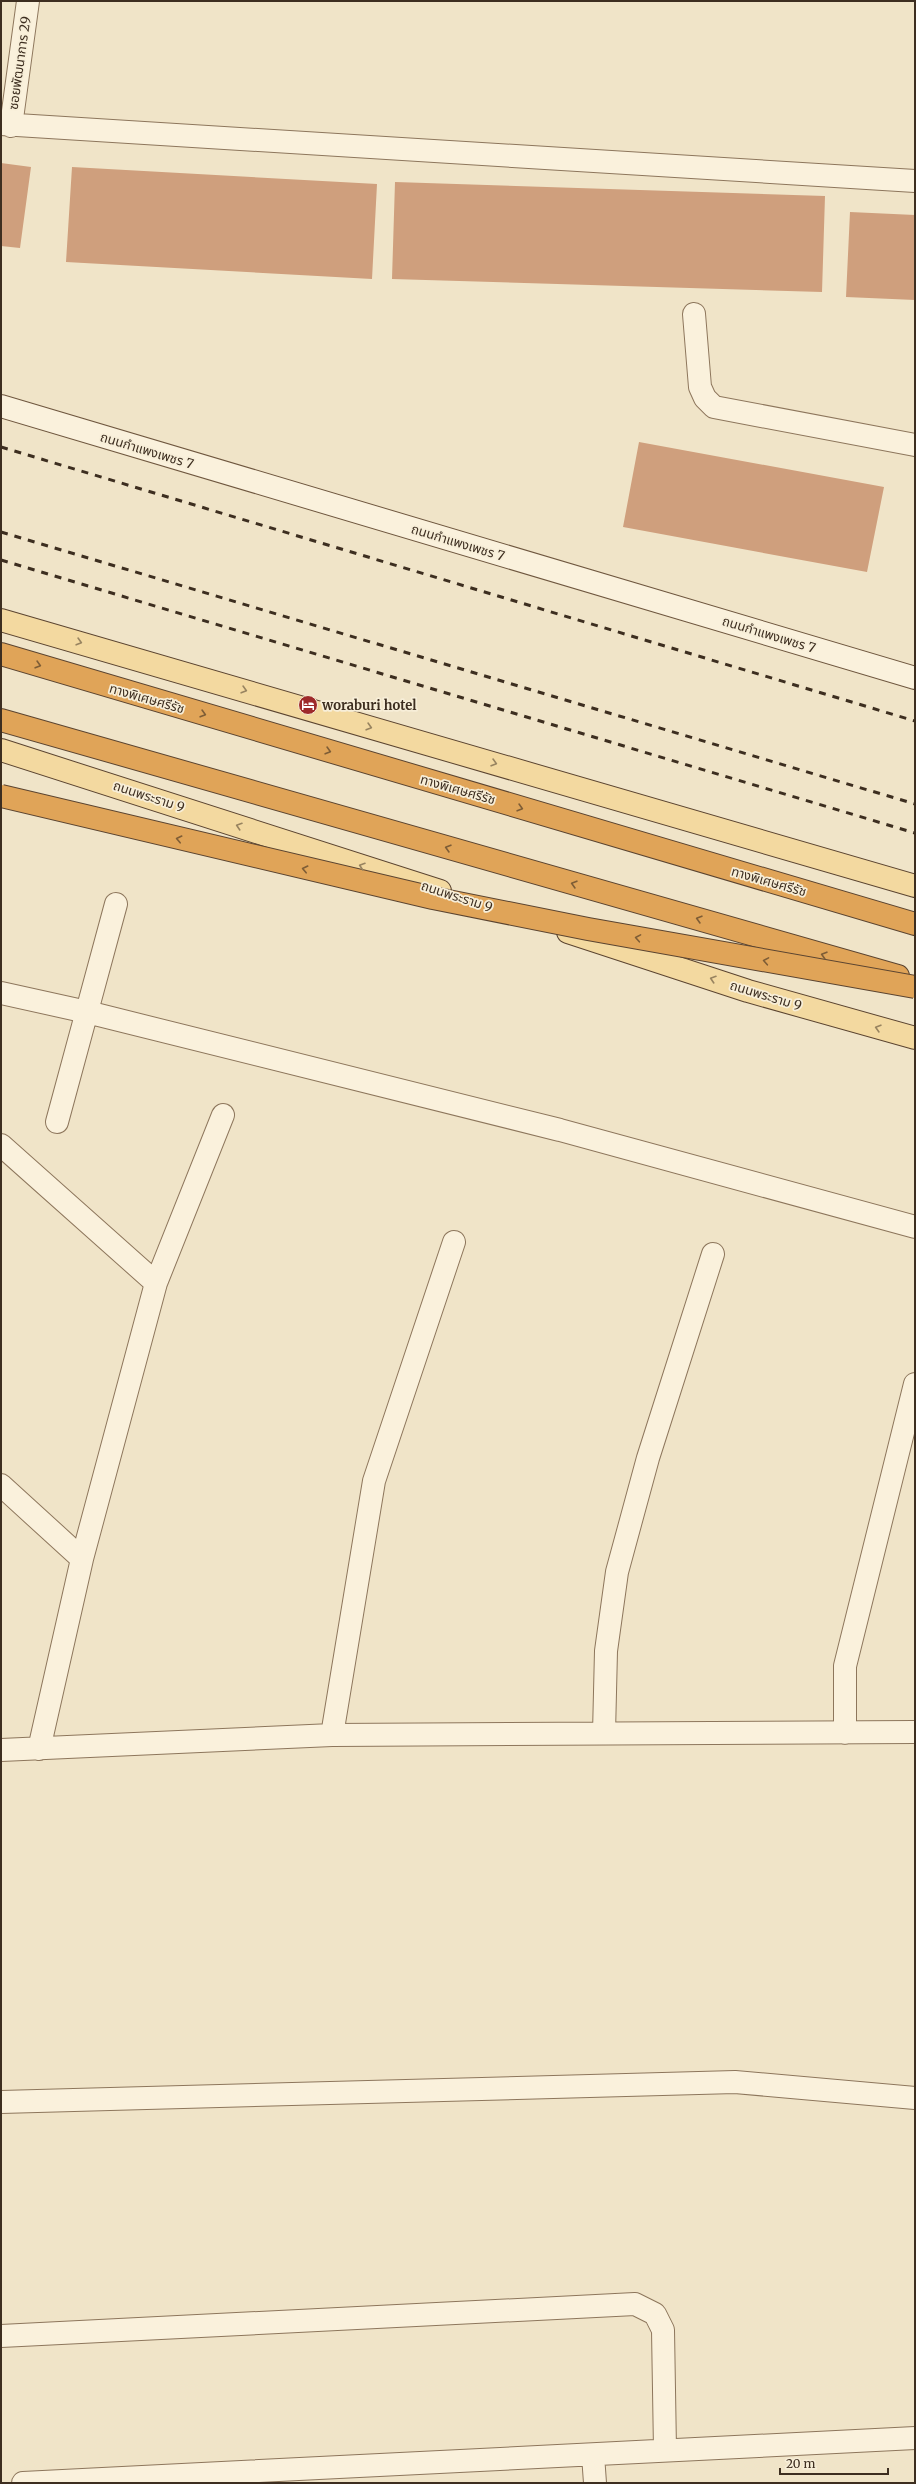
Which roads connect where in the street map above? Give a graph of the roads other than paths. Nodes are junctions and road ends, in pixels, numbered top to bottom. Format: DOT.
graph roads {
  1 [pos="28,1"];
  2 [pos="6,125"];
  3 [pos="915,181"];
  4 [pos="694,314"];
  5 [pos="1,406"];
  6 [pos="915,445"];
  7 [pos="1,620"];
  8 [pos="1,654"];
  9 [pos="915,678"];
  10 [pos="1,720"];
  11 [pos="1,750"];
  12 [pos="1,796"];
  13 [pos="915,886"];
  14 [pos="116,904"];
  15 [pos="915,924"];
  16 [pos="915,981"];
  17 [pos="915,987"];
  18 [pos="1,993"];
  19 [pos="87,1012"];
  20 [pos="915,1038"];
  21 [pos="223,1115"];
  22 [pos="57,1122"];
  23 [pos="1,1145"];
  24 [pos="915,1228"];
  25 [pos="454,1242"];
  26 [pos="713,1254"];
  27 [pos="156,1283"];
  28 [pos="915,1384"];
  29 [pos="1,1485"];
  30 [pos="82,1559"];
  31 [pos="915,1732"];
  32 [pos="604,1733"];
  33 [pos="845,1733"];
  34 [pos="332,1735"];
  35 [pos="39,1749"];
  36 [pos="1,1750"];
  37 [pos="915,2098"];
  38 [pos="1,2102"];
  39 [pos="1,2336"];
  40 [pos="915,2438"];
  41 [pos="665,2450"];
  42 [pos="593,2456"];
  43 [pos="69,2482"];
  44 [pos="23,2483"];
  45 [pos="595,2483"];
  1 -- 2 [label="street, ซอยพัฒนาการ 29"];
  2 -- 3 [label="street"];
  4 -- 6 [label="street"];
  5 -- 9 [label="street, ถนนกำแพงเพชร 7"];
  7 -- 13 [label="main road, one-way"];
  8 -- 15 [label="highway, ทางพิเศษศรีรัช, one-way"];
  16 -- 10 [label="highway, one-way"];
  20 -- 11 [label="main road, ถนนพระราม 9, one-way"];
  17 -- 12 [label="highway, one-way, bridge"];
  14 -- 19 [label="street"];
  18 -- 19 [label="street"];
  19 -- 22 [label="street"];
  19 -- 24 [label="street"];
  21 -- 27 [label="street"];
  23 -- 27 [label="street"];
  25 -- 34 [label="street"];
  26 -- 32 [label="street"];
  27 -- 30 [label="street"];
  28 -- 33 [label="street"];
  29 -- 30 [label="street"];
  30 -- 35 [label="street"];
  31 -- 33 [label="street"];
  32 -- 33 [label="street"];
  32 -- 34 [label="street"];
  34 -- 35 [label="street"];
  35 -- 36 [label="street"];
  37 -- 38 [label="street"];
  39 -- 41 [label="street"];
  40 -- 41 [label="street"];
  41 -- 42 [label="street"];
  42 -- 43 [label="street"];
  42 -- 45 [label="street"];
  43 -- 44 [label="street"];
}
